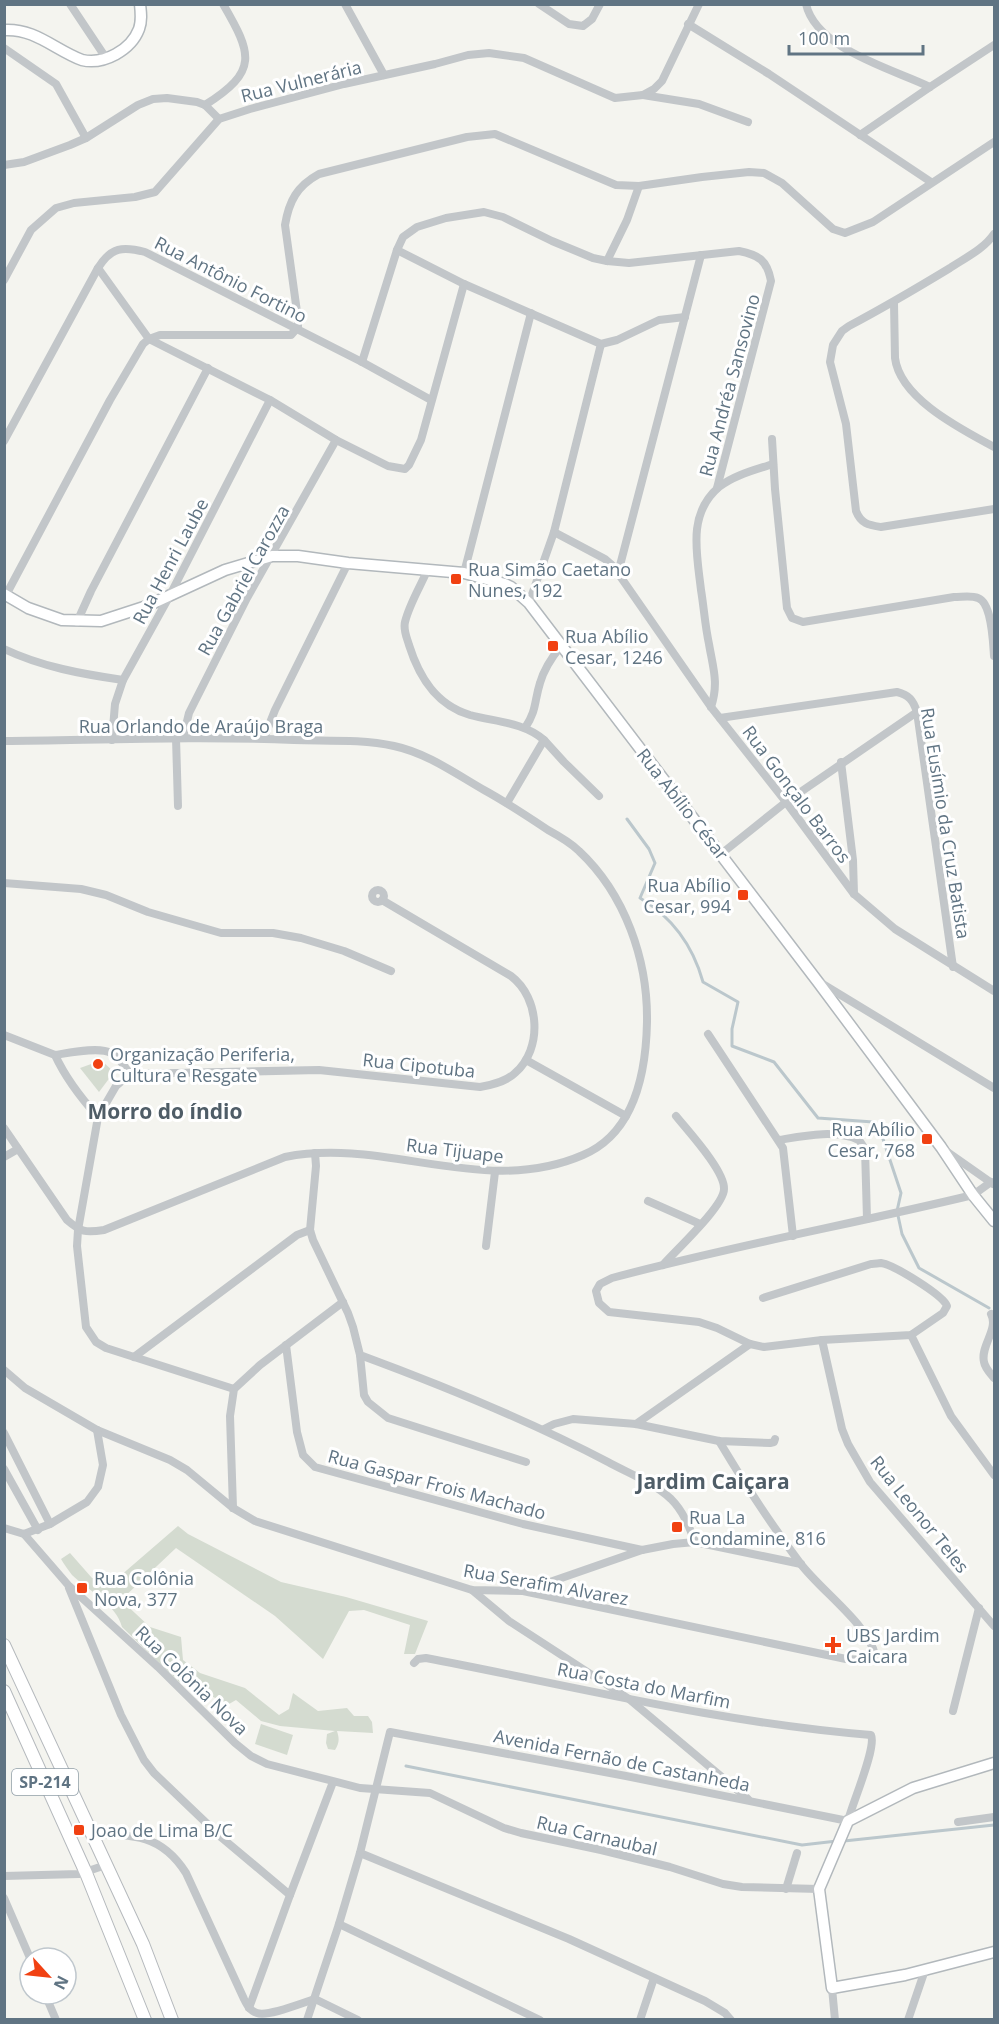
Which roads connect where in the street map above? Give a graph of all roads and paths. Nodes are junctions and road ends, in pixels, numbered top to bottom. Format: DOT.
graph roads {
  1 [pos="70,4"];
  2 [pos="140,4"];
  3 [pos="223,4"];
  4 [pos="345,4"];
  5 [pos="540,4"];
  6 [pos="600,4"];
  7 [pos="699,4"];
  8 [pos="806,4"];
  9 [pos="688,24"];
  10 [pos="4,30"];
  11 [pos="994,45"];
  12 [pos="4,48"];
  13 [pos="106,58"];
  14 [pos="384,75"];
  15 [pos="930,87"];
  16 [pos="643,95"];
  17 [pos="205,105"];
  18 [pos="219,119"];
  19 [pos="747,122"];
  20 [pos="860,135"];
  21 [pos="86,138"];
  22 [pos="994,142"];
  23 [pos="4,165"];
  24 [pos="931,182"];
  25 [pos="639,186"];
  26 [pos="994,234"];
  27 [pos="397,250"];
  28 [pos="701,255"];
  29 [pos="607,261"];
  30 [pos="98,268"];
  31 [pos="4,280"];
  32 [pos="464,284"];
  33 [pos="894,303"];
  34 [pos="531,313"];
  35 [pos="685,317"];
  36 [pos="296,329"];
  37 [pos="149,339"];
  38 [pos="601,344"];
  39 [pos="362,362"];
  40 [pos="208,368"];
  41 [pos="270,400"];
  42 [pos="431,400"];
  43 [pos="772,439"];
  44 [pos="336,440"];
  45 [pos="4,441"];
  46 [pos="994,447"];
  47 [pos="773,464"];
  48 [pos="717,488"];
  49 [pos="994,509"];
  50 [pos="554,532"];
  51 [pos="272,556"];
  52 [pos="348,563"];
  53 [pos="427,571"];
  54 [pos="464,573"];
  55 [pos="618,573"];
  56 [pos="5,594"];
  57 [pos="169,597"];
  58 [pos="529,603"];
  59 [pos="77,622"];
  60 [pos="561,646"];
  61 [pos="4,649"];
  62 [pos="994,656"];
  63 [pos="123,680"];
  64 [pos="711,707"];
  65 [pos="917,712"];
  66 [pos="720,718"];
  67 [pos="525,728"];
  68 [pos="180,738"];
  69 [pos="264,738"];
  70 [pos="112,740"];
  71 [pos="544,740"];
  72 [pos="4,741"];
  73 [pos="424,756"];
  74 [pos="841,762"];
  75 [pos="599,796"];
  76 [pos="786,802"];
  77 [pos="507,803"];
  78 [pos="178,806"];
  79 [pos="721,854"];
  80 [pos="4,883"];
  81 [pos="854,894"];
  82 [pos="382,900"];
  83 [pos="953,967"];
  84 [pos="391,971"];
  85 [pos="819,982"];
  86 [pos="994,992"];
  87 [pos="708,1034"];
  88 [pos="4,1035"];
  89 [pos="55,1054"];
  90 [pos="526,1060"];
  91 [pos="130,1074"];
  92 [pos="994,1088"];
  93 [pos="626,1116"];
  94 [pos="676,1116"];
  95 [pos="98,1117"];
  96 [pos="4,1128"];
  97 [pos="779,1140"];
  98 [pos="940,1148"];
  99 [pos="18,1149"];
  100 [pos="315,1153"];
  101 [pos="4,1157"];
  102 [pos="495,1172"];
  103 [pos="993,1183"];
  104 [pos="973,1195"];
  105 [pos="648,1201"];
  106 [pos="867,1219"];
  107 [pos="994,1221"];
  108 [pos="700,1224"];
  109 [pos="78,1230"];
  110 [pos="310,1230"];
  111 [pos="793,1236"];
  112 [pos="486,1246"];
  113 [pos="663,1265"];
  114 [pos="763,1298"];
  115 [pos="343,1302"];
  116 [pos="991,1314"];
  117 [pos="911,1335"];
  118 [pos="822,1340"];
  119 [pos="750,1344"];
  120 [pos="286,1345"];
  121 [pos="360,1355"];
  122 [pos="134,1357"];
  123 [pos="4,1370"];
  124 [pos="994,1378"];
  125 [pos="234,1389"];
  126 [pos="636,1424"];
  127 [pos="544,1429"];
  128 [pos="97,1430"];
  129 [pos="4,1433"];
  130 [pos="775,1439"];
  131 [pos="719,1440"];
  132 [pos="526,1462"];
  133 [pos="4,1469"];
  134 [pos="994,1474"];
  135 [pos="233,1508"];
  136 [pos="50,1524"];
  137 [pos="4,1528"];
  138 [pos="38,1530"];
  139 [pos="24,1534"];
  140 [pos="695,1542"];
  141 [pos="642,1550"];
  142 [pos="801,1564"];
  143 [pos="69,1586"];
  144 [pos="472,1590"];
  145 [pos="523,1591"];
  146 [pos="979,1608"];
  147 [pos="994,1626"];
  148 [pos="4,1646"];
  149 [pos="414,1663"];
  150 [pos="4,1691"];
  151 [pos="629,1699"];
  152 [pos="953,1711"];
  153 [pos="994,1763"];
  154 [pos="333,1782"];
  155 [pos="374,1789"];
  156 [pos="749,1800"];
  157 [pos="994,1817"];
  158 [pos="848,1821"];
  159 [pos="958,1822"];
  160 [pos="92,1835"];
  161 [pos="360,1853"];
  162 [pos="797,1853"];
  163 [pos="106,1864"];
  164 [pos="86,1873"];
  165 [pos="4,1876"];
  166 [pos="786,1889"];
  167 [pos="819,1889"];
  168 [pos="290,1895"];
  169 [pos="4,1898"];
  170 [pos="339,1924"];
  171 [pos="25,1946"];
  172 [pos="994,1952"];
  173 [pos="925,1970"];
  174 [pos="654,1978"];
  175 [pos="832,1988"];
  176 [pos="315,1999"];
  177 [pos="249,2008"];
  178 [pos="145,2019"];
  179 [pos="172,2019"];
  180 [pos="307,2019"];
  181 [pos="358,2019"];
  182 [pos="540,2019"];
  183 [pos="640,2019"];
  184 [pos="731,2019"];
  185 [pos="835,2019"];
  186 [pos="908,2019"];
  1 -- 13 [label="street"];
  2 -- 13 [label="main road"];
  3 -- 17 [label="street"];
  4 -- 14 [label="street"];
  5 -- 6 [label="street"];
  7 -- 9 [label="street"];
  8 -- 15 [label="street"];
  9 -- 16 [label="street"];
  9 -- 20 [label="street"];
  10 -- 13 [label="main road"];
  11 -- 15 [label="street"];
  12 -- 21 [label="street"];
  14 -- 16 [label="street, Rua Vulnerária"];
  14 -- 18 [label="street, Rua Vulnerária"];
  15 -- 20 [label="street"];
  16 -- 19 [label="street, Rua Vulnerária"];
  17 -- 18 [label="street"];
  17 -- 21 [label="street"];
  18 -- 31 [label="street"];
  20 -- 24 [label="street"];
  21 -- 23 [label="street"];
  22 -- 24 [label="street"];
  24 -- 25 [label="street"];
  25 -- 29 [label="street"];
  25 -- 36 [label="street"];
  26 -- 33 [label="street"];
  27 -- 29 [label="street, Rua Andréa Sansovino"];
  27 -- 32 [label="street"];
  27 -- 39 [label="street, Rua Andréa Sansovino"];
  28 -- 29 [label="street, Rua Andréa Sansovino"];
  28 -- 35 [label="street"];
  28 -- 48 [label="street, Rua Andréa Sansovino"];
  30 -- 36 [label="street, Rua Antônio Fortino"];
  30 -- 37 [label="street"];
  30 -- 45 [label="street, Rua Antônio Fortino"];
  32 -- 34 [label="street"];
  32 -- 42 [label="street"];
  33 -- 46 [label="street"];
  33 -- 49 [label="street"];
  34 -- 38 [label="street"];
  34 -- 54 [label="street"];
  35 -- 38 [label="street"];
  35 -- 55 [label="street"];
  36 -- 37 [label="street"];
  36 -- 39 [label="street, Rua Antônio Fortino"];
  37 -- 40 [label="street"];
  37 -- 56 [label="street"];
  38 -- 50 [label="street"];
  39 -- 42 [label="street, Rua Antônio Fortino"];
  40 -- 41 [label="street"];
  40 -- 59 [label="street"];
  41 -- 44 [label="street"];
  41 -- 57 [label="street, Rua Henri Laube"];
  42 -- 44 [label="street"];
  43 -- 47 [label="street"];
  44 -- 51 [label="street, Rua Gabriel Carozza"];
  47 -- 48 [label="street"];
  47 -- 62 [label="street"];
  48 -- 64 [label="street"];
  50 -- 55 [label="street, Rua Gonçalo Barros"];
  50 -- 58 [label="street"];
  51 -- 52 [label="main road, Rua Abílio César"];
  51 -- 57 [label="main road, Rua Abílio César"];
  51 -- 68 [label="street, Rua Gabriel Carozza"];
  52 -- 53 [label="main road, Rua Abílio César"];
  52 -- 69 [label="street"];
  53 -- 54 [label="main road, Rua Abílio César"];
  53 -- 67 [label="street"];
  54 -- 58 [label="main road, Rua Abílio César"];
  55 -- 64 [label="street, Rua Gonçalo Barros"];
  56 -- 59 [label="main road, Rua Abílio César"];
  57 -- 59 [label="main road, Rua Abílio César"];
  57 -- 63 [label="street, Rua Henri Laube"];
  58 -- 60 [label="main road, Rua Abílio César"];
  60 -- 67 [label="street"];
  60 -- 79 [label="main road, Rua Abílio César"];
  61 -- 63 [label="street"];
  63 -- 70 [label="street, Rua Henri Laube"];
  64 -- 66 [label="street, Rua Gonçalo Barros"];
  65 -- 66 [label="street, Rua Eusímio da Cruz Batista"];
  65 -- 74 [label="street"];
  65 -- 83 [label="street, Rua Eusímio da Cruz Batista"];
  66 -- 76 [label="street, Rua Gonçalo Barros"];
  67 -- 71 [label="street"];
  68 -- 69 [label="street, Rua Orlando de Araújo Braga"];
  68 -- 70 [label="street, Rua Orlando de Araújo Braga"];
  68 -- 78 [label="street, Rua Gabriel Carozza"];
  69 -- 73 [label="street, Rua Orlando de Araújo Braga"];
  70 -- 72 [label="street, Rua Orlando de Araújo Braga"];
  71 -- 75 [label="street"];
  71 -- 77 [label="street"];
  73 -- 77 [label="street, Rua Tijuape"];
  74 -- 76 [label="street"];
  74 -- 81 [label="street"];
  76 -- 79 [label="street"];
  76 -- 81 [label="street, Rua Gonçalo Barros"];
  77 -- 93 [label="street, Rua Tijuape"];
  79 -- 85 [label="main road, Rua Abílio César"];
  80 -- 84 [label="street"];
  81 -- 83 [label="street, Rua Gonçalo Barros"];
  82 -- 90 [label="street"];
  83 -- 86 [label="street, Rua Gonçalo Barros"];
  85 -- 92 [label="street"];
  85 -- 98 [label="main road, Rua Abílio César"];
  87 -- 97 [label="street"];
  88 -- 89 [label="street"];
  89 -- 91 [label="street"];
  89 -- 95 [label="street"];
  90 -- 91 [label="street, Rua Cipotuba"];
  90 -- 93 [label="street"];
  91 -- 95 [label="street"];
  93 -- 102 [label="street, Rua Tijuape"];
  94 -- 108 [label="street"];
  95 -- 109 [label="street"];
  96 -- 99 [label="street"];
  97 -- 106 [label="street"];
  97 -- 111 [label="street"];
  98 -- 103 [label="street"];
  98 -- 104 [label="main road, Rua Abílio César"];
  99 -- 101 [label="street"];
  99 -- 109 [label="street"];
  100 -- 102 [label="street, Rua Tijuape"];
  100 -- 109 [label="street, Rua Tijuape"];
  100 -- 110 [label="street"];
  102 -- 112 [label="street"];
  103 -- 104 [label="street"];
  104 -- 106 [label="street"];
  104 -- 107 [label="main road, Rua Abílio César"];
  105 -- 108 [label="street"];
  106 -- 111 [label="street"];
  108 -- 113 [label="street"];
  109 -- 122 [label="street"];
  110 -- 115 [label="street"];
  110 -- 122 [label="street"];
  111 -- 113 [label="street"];
  113 -- 119 [label="street"];
  114 -- 117 [label="street"];
  115 -- 120 [label="street"];
  115 -- 121 [label="street"];
  116 -- 124 [label="street"];
  117 -- 118 [label="street"];
  117 -- 134 [label="street"];
  118 -- 119 [label="street"];
  118 -- 146 [label="street, Rua Leonor Teles"];
  119 -- 126 [label="street"];
  120 -- 125 [label="street"];
  120 -- 141 [label="street, Rua Gaspar Frois Machado"];
  121 -- 127 [label="street"];
  121 -- 132 [label="street"];
  122 -- 125 [label="street"];
  123 -- 128 [label="street, Rua Serafim Alvarez"];
  125 -- 135 [label="street"];
  126 -- 127 [label="street"];
  126 -- 131 [label="street"];
  127 -- 140 [label="street"];
  128 -- 135 [label="street, Rua Serafim Alvarez"];
  128 -- 136 [label="street"];
  129 -- 136 [label="street"];
  130 -- 131 [label="street"];
  131 -- 142 [label="street"];
  133 -- 138 [label="street"];
  135 -- 144 [label="street, Rua Serafim Alvarez"];
  136 -- 138 [label="street"];
  137 -- 139 [label="street"];
  138 -- 139 [label="street"];
  139 -- 143 [label="street, Rua Colônia Nova"];
  140 -- 141 [label="street"];
  140 -- 142 [label="street"];
  141 -- 145 [label="street"];
  142 -- 145 [label="street, Rua Serafim Alvarez"];
  143 -- 154 [label="street, Rua Colônia Nova"];
  143 -- 168 [label="street"];
  144 -- 145 [label="street, Rua Serafim Alvarez"];
  144 -- 151 [label="street"];
  146 -- 147 [label="street, Rua Leonor Teles"];
  146 -- 152 [label="street"];
  148 -- 160 [label="main road, SP-214"];
  149 -- 151 [label="street, Rua Costa do Marfim"];
  150 -- 164 [label="main road, SP-214"];
  151 -- 156 [label="street"];
  151 -- 158 [label="street, Rua Costa do Marfim"];
  153 -- 158 [label="main road"];
  154 -- 155 [label="street, Rua Colônia Nova"];
  154 -- 168 [label="street"];
  155 -- 156 [label="street, Avenida Fernão de Castanheda"];
  155 -- 161 [label="street"];
  155 -- 166 [label="street, Rua Carnaubal"];
  156 -- 158 [label="street, Avenida Fernão de Castanheda"];
  157 -- 159 [label="street"];
  158 -- 167 [label="main road"];
  160 -- 163 [label="main road, SP-214"];
  160 -- 177 [label="street"];
  161 -- 170 [label="street"];
  161 -- 174 [label="street"];
  162 -- 166 [label="street"];
  163 -- 164 [label="street"];
  163 -- 179 [label="main road, SP-214"];
  164 -- 165 [label="street"];
  164 -- 178 [label="main road, SP-214"];
  166 -- 167 [label="street, Rua Carnaubal"];
  167 -- 175 [label="main road"];
  168 -- 177 [label="street"];
  169 -- 171 [label="street"];
  170 -- 176 [label="street"];
  170 -- 182 [label="street"];
  172 -- 173 [label="main road"];
  173 -- 175 [label="main road"];
  173 -- 186 [label="street"];
  174 -- 183 [label="street"];
  174 -- 184 [label="street"];
  175 -- 185 [label="street"];
  176 -- 177 [label="street"];
  176 -- 180 [label="street"];
  176 -- 181 [label="street"];
}
